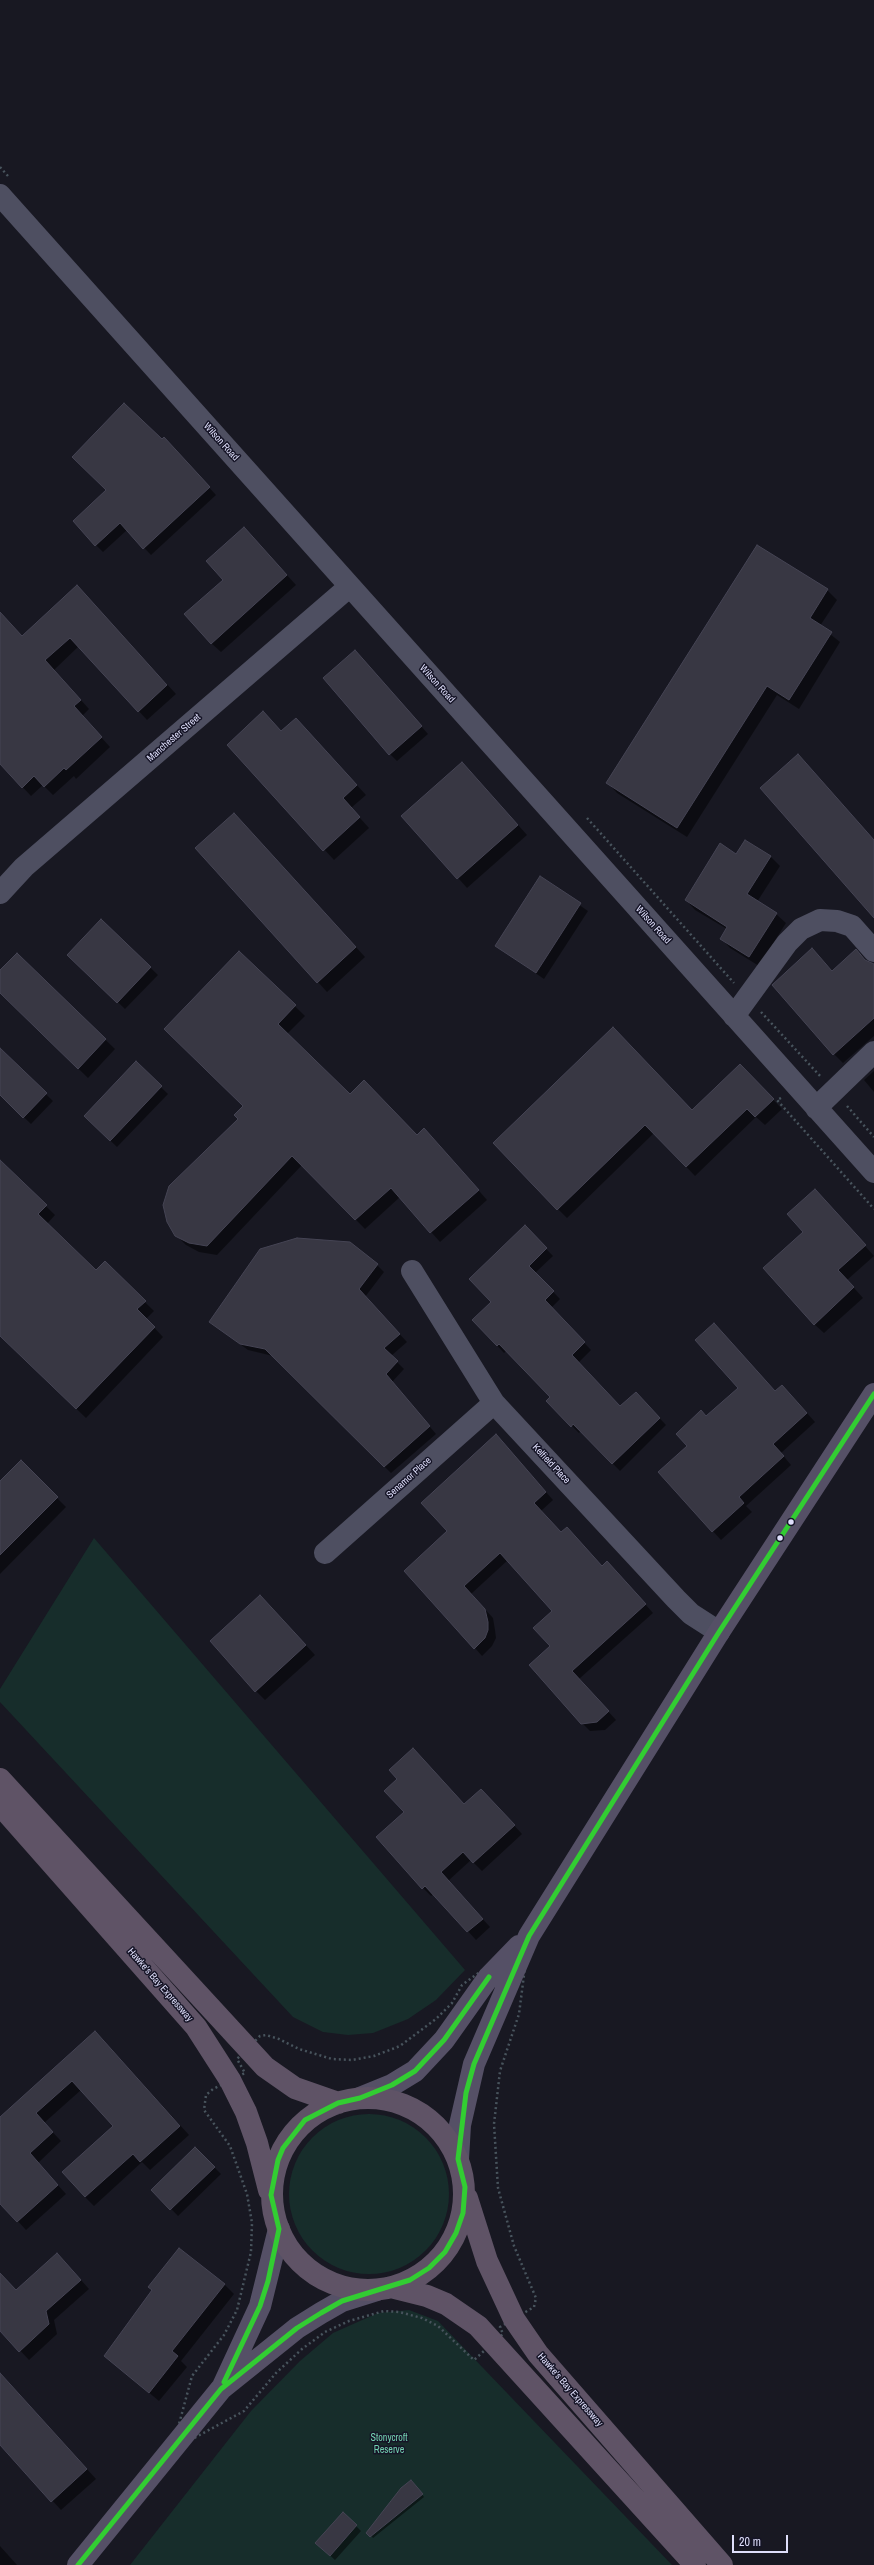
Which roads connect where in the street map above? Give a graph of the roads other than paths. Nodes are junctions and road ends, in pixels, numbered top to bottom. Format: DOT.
graph roads {
  1 [pos="0,195"];
  2 [pos="350,586"];
  3 [pos="0,893"];
  4 [pos="874,951"];
  5 [pos="734,1016"];
  6 [pos="874,1052"];
  7 [pos="816,1108"];
  8 [pos="874,1172"];
  9 [pos="412,1271"];
  10 [pos="874,1394"];
  11 [pos="494,1403"];
  12 [pos="325,1553"];
  13 [pos="719,1632"];
  14 [pos="0,1779"];
  15 [pos="0,1805"];
  16 [pos="529,1936"];
  17 [pos="360,2098"];
  18 [pos="338,2103"];
  19 [pos="458,2159"];
  20 [pos="465,2188"];
  21 [pos="271,2195"];
  22 [pos="279,2229"];
  23 [pos="384,2289"];
  24 [pos="221,2389"];
  25 [pos="78,2565"];
  26 [pos="695,2565"];
  27 [pos="722,2565"];
  1 -- 2 [label="street, Wilson Road"];
  2 -- 3 [label="street, Manchester Street"];
  2 -- 5 [label="street, Wilson Road"];
  4 -- 5 [label="street"];
  5 -- 7 [label="street, Wilson Road"];
  6 -- 7 [label="street"];
  7 -- 8 [label="street, Wilson Road"];
  9 -- 11 [label="street, Kelfield Place"];
  10 -- 13 [label="main road"];
  11 -- 12 [label="street, Senamor Place"];
  11 -- 13 [label="street, Kelfield Place"];
  13 -- 16 [label="main road"];
  14 -- 18 [label="highway, Hawke's Bay Expressway"];
  15 -- 21 [label="highway, Hawke's Bay Expressway"];
  16 -- 17 [label="main road"];
  16 -- 19 [label="main road"];
  17 -- 18 [label="highway, Hawke's Bay Expressway"];
  17 -- 19 [label="highway, Hawke's Bay Expressway"];
  18 -- 21 [label="highway, Hawke's Bay Expressway"];
  19 -- 20 [label="highway, Hawke's Bay Expressway"];
  20 -- 23 [label="highway"];
  20 -- 27 [label="highway, Hawke's Bay Expressway"];
  21 -- 22 [label="highway, Hawke's Bay Expressway"];
  22 -- 23 [label="highway, Hawke's Bay Expressway"];
  22 -- 24 [label="main road"];
  23 -- 24 [label="main road"];
  23 -- 26 [label="highway"];
  24 -- 25 [label="main road"];
}
